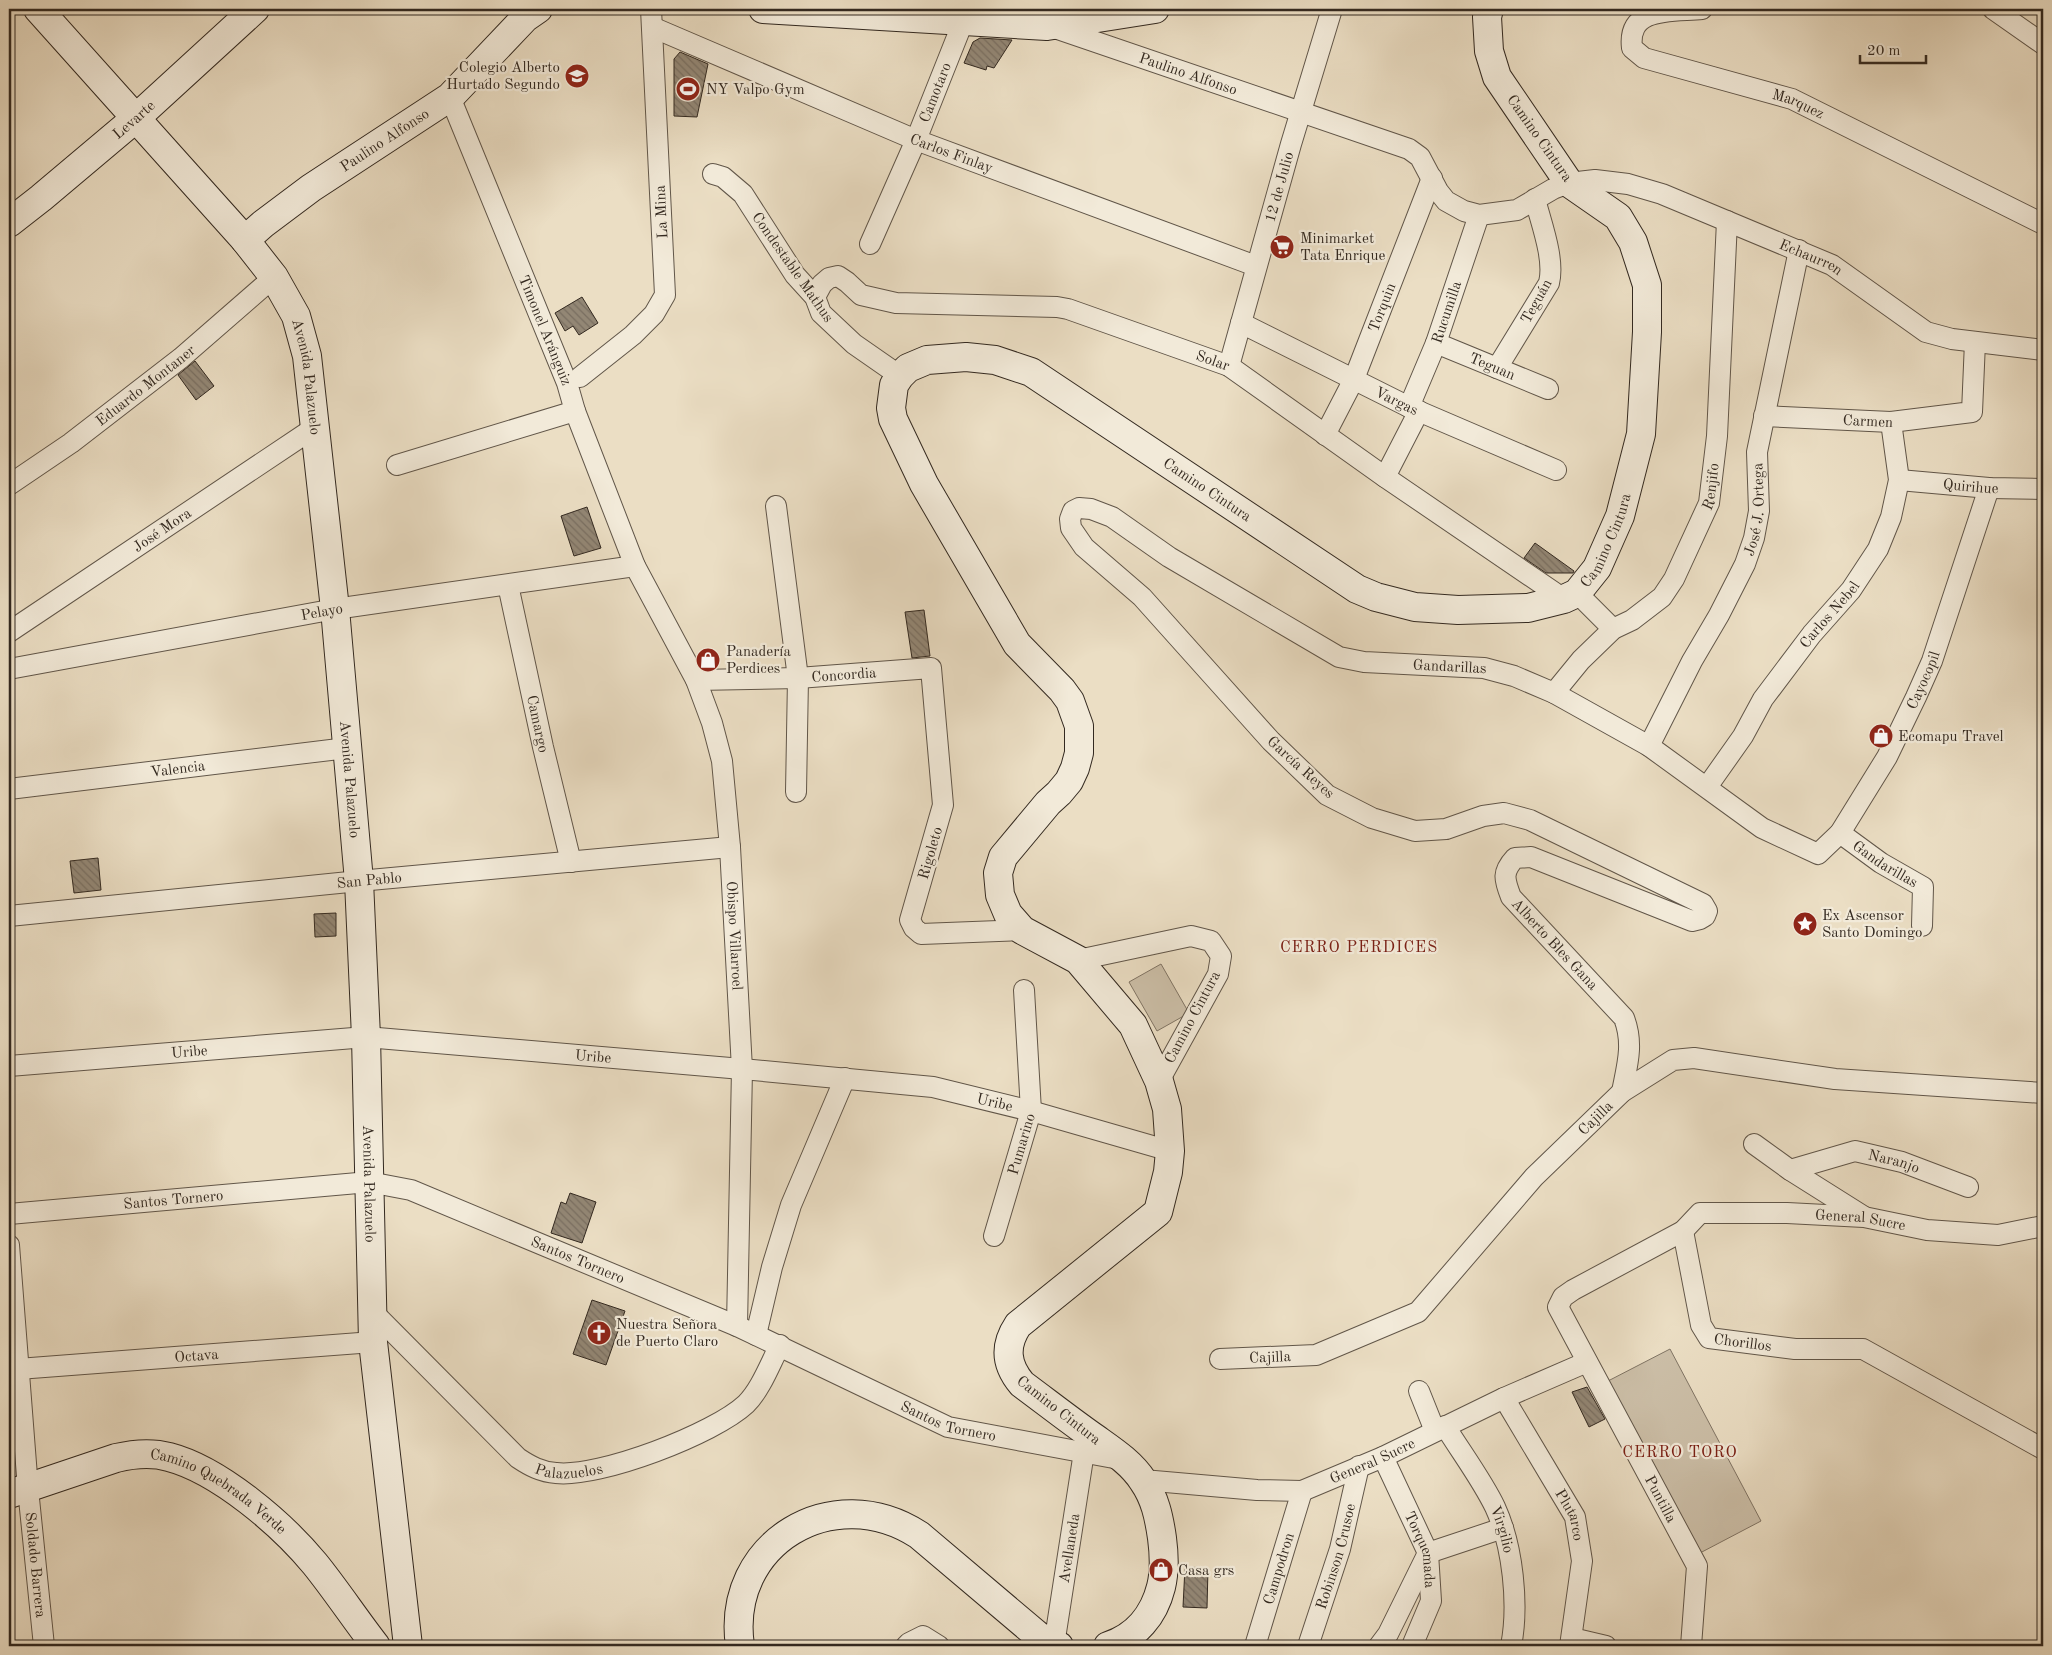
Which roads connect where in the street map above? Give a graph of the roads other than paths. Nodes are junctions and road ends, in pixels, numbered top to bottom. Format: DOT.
graph roads {
  1 [pos="38,9"];
  2 [pos="255,9"];
  3 [pos="538,9"];
  4 [pos="763,9"];
  5 [pos="1155,9"];
  6 [pos="1332,9"];
  7 [pos="1489,9"];
  8 [pos="1702,9"];
  9 [pos="1993,9"];
  10 [pos="963,15"];
  11 [pos="651,18"];
  12 [pos="1047,26"];
  13 [pos="2043,44"];
  14 [pos="450,97"];
  15 [pos="1302,111"];
  16 [pos="136,118"];
  17 [pos="916,140"];
  18 [pos="713,174"];
  19 [pos="1432,178"];
  20 [pos="1569,183"];
  21 [pos="1536,199"];
  22 [pos="1480,215"];
  23 [pos="1727,221"];
  24 [pos="9,223"];
  25 [pos="2043,224"];
  26 [pos="245,240"];
  27 [pos="870,244"];
  28 [pos="1799,250"];
  29 [pos="1256,266"];
  30 [pos="274,277"];
  31 [pos="815,297"];
  32 [pos="1241,323"];
  33 [pos="1975,342"];
  34 [pos="1436,343"];
  35 [pos="2043,350"];
  36 [pos="1229,366"];
  37 [pos="1497,368"];
  38 [pos="900,376"];
  39 [pos="580,377"];
  40 [pos="1354,380"];
  41 [pos="1548,390"];
  42 [pos="1414,409"];
  43 [pos="575,411"];
  44 [pos="1764,416"];
  45 [pos="1891,422"];
  46 [pos="314,428"];
  47 [pos="1326,434"];
  48 [pos="396,465"];
  49 [pos="1556,470"];
  50 [pos="1385,477"];
  51 [pos="1899,480"];
  52 [pos="9,485"];
  53 [pos="1989,488"];
  54 [pos="2043,489"];
  55 [pos="776,506"];
  56 [pos="1073,511"];
  57 [pos="634,566"];
  58 [pos="508,585"];
  59 [pos="1570,596"];
  60 [pos="335,609"];
  61 [pos="1613,629"];
  62 [pos="9,632"];
  63 [pos="931,668"];
  64 [pos="9,669"];
  65 [pos="798,678"];
  66 [pos="696,680"];
  67 [pos="1554,693"];
  68 [pos="1649,746"];
  69 [pos="347,748"];
  70 [pos="1707,787"];
  71 [pos="9,789"];
  72 [pos="796,792"];
  73 [pos="1840,833"];
  74 [pos="730,848"];
  75 [pos="1818,854"];
  76 [pos="571,862"];
  77 [pos="359,881"];
  78 [pos="9,916"];
  79 [pos="1692,921"];
  80 [pos="1922,926"];
  81 [pos="1022,930"];
  82 [pos="1078,960"];
  83 [pos="1024,990"];
  84 [pos="366,1037"];
  85 [pos="9,1066"];
  86 [pos="742,1069"];
  87 [pos="845,1078"];
  88 [pos="1159,1080"];
  89 [pos="1622,1092"];
  90 [pos="2043,1093"];
  91 [pos="1031,1111"];
  92 [pos="1754,1144"];
  93 [pos="1170,1151"];
  94 [pos="1790,1170"];
  95 [pos="369,1182"];
  96 [pos="1968,1186"];
  97 [pos="9,1214"];
  98 [pos="1864,1217"];
  99 [pos="2043,1226"];
  100 [pos="1683,1231"];
  101 [pos="994,1236"];
  102 [pos="9,1245"];
  103 [pos="373,1312"];
  104 [pos="737,1326"];
  105 [pos="756,1335"];
  106 [pos="373,1342"];
  107 [pos="780,1345"];
  108 [pos="1220,1359"];
  109 [pos="1587,1362"];
  110 [pos="18,1369"];
  111 [pos="1419,1392"];
  112 [pos="1504,1398"];
  113 [pos="1440,1428"];
  114 [pos="2043,1449"];
  115 [pos="1084,1452"];
  116 [pos="1383,1457"];
  117 [pos="1124,1460"];
  118 [pos="1359,1466"];
  119 [pos="1143,1480"];
  120 [pos="18,1491"];
  121 [pos="1302,1491"];
  122 [pos="1503,1528"];
  123 [pos="1428,1553"];
  124 [pos="1143,1635"];
  125 [pos="1571,1642"];
  126 [pos="44,1646"];
  127 [pos="376,1646"];
  128 [pos="408,1646"];
  129 [pos="740,1646"];
  130 [pos="906,1646"];
  131 [pos="939,1646"];
  132 [pos="1056,1646"];
  133 [pos="1108,1646"];
  134 [pos="1255,1646"];
  135 [pos="1308,1646"];
  136 [pos="1379,1646"];
  137 [pos="1412,1646"];
  138 [pos="1510,1646"];
  139 [pos="1606,1646"];
  140 [pos="1691,1646"];
  1 -- 16 [label="main road, Avenida Palazuelo"];
  2 -- 16 [label="main road, Levarte"];
  3 -- 14 [label="main road, Paulino Alfonso"];
  4 -- 10 [label="main road, Paulino Alfonso"];
  5 -- 12 [label="main road"];
  6 -- 15 [label="street, 12 de Julio"];
  7 -- 20 [label="main road, Camino Cintura"];
  8 -- 25 [label="street, Marquez"];
  9 -- 13 [label="street"];
  10 -- 12 [label="main road, Paulino Alfonso"];
  10 -- 17 [label="street, Camotaro"];
  11 -- 17 [label="street, Carlos Finlay"];
  11 -- 39 [label="street, La Mina"];
  12 -- 15 [label="street, Paulino Alfonso"];
  14 -- 26 [label="main road, Paulino Alfonso"];
  14 -- 43 [label="street, Timonel Aránguiz"];
  15 -- 19 [label="street, Paulino Alfonso"];
  15 -- 29 [label="street, 12 de Julio"];
  16 -- 24 [label="main road, Levarte"];
  16 -- 26 [label="main road, Avenida Palazuelo"];
  17 -- 27 [label="street, Camotaro"];
  17 -- 29 [label="street, Carlos Finlay"];
  18 -- 31 [label="street, Condestable Mathus"];
  19 -- 22 [label="street, Paulino Alfonso"];
  19 -- 40 [label="street, Torquin"];
  20 -- 21 [label="street, Paulino Alfonso"];
  20 -- 23 [label="street, Echaurren"];
  20 -- 59 [label="main road, Camino Cintura"];
  21 -- 22 [label="street, Paulino Alfonso"];
  21 -- 37 [label="street, Teguán"];
  22 -- 34 [label="street, Rucumilla"];
  23 -- 28 [label="street, Echaurren"];
  23 -- 61 [label="street, Renjifo"];
  26 -- 30 [label="main road, Avenida Palazuelo"];
  28 -- 33 [label="street, Echaurren"];
  28 -- 44 [label="street, José J. Ortega"];
  29 -- 32 [label="street, 12 de Julio"];
  30 -- 46 [label="main road, Avenida Palazuelo"];
  30 -- 52 [label="street, Eduardo Montaner"];
  31 -- 36 [label="street, Solar"];
  31 -- 38 [label="street, Condestable Mathus"];
  32 -- 36 [label="street, 12 de Julio"];
  32 -- 40 [label="street, Vargas"];
  33 -- 35 [label="street, Echaurren"];
  33 -- 45 [label="street, Carmen"];
  34 -- 37 [label="street, Teguan"];
  34 -- 42 [label="street, Rucumilla"];
  36 -- 47 [label="street, Solar"];
  37 -- 41 [label="street, Teguan"];
  38 -- 59 [label="main road, Camino Cintura"];
  38 -- 81 [label="main road, Camino Cintura"];
  40 -- 42 [label="street, Vargas"];
  40 -- 47 [label="street, Torquin"];
  42 -- 49 [label="street, Vargas"];
  42 -- 50 [label="street, Rucumilla"];
  43 -- 48 [label="street"];
  43 -- 57 [label="street, Timonel Aránguiz"];
  44 -- 45 [label="street, Carmen"];
  44 -- 68 [label="street, José J. Ortega"];
  45 -- 51 [label="street, Carlos Nebel"];
  46 -- 60 [label="main road, Avenida Palazuelo"];
  46 -- 62 [label="street, José Mora"];
  47 -- 50 [label="street, Solar"];
  50 -- 59 [label="street, Solar"];
  51 -- 53 [label="street, Quirihue"];
  51 -- 70 [label="street, Carlos Nebel"];
  53 -- 54 [label="street, Quirihue"];
  53 -- 73 [label="street, Cayocopil"];
  55 -- 65 [label="street"];
  56 -- 67 [label="street, Gandarillas"];
  56 -- 79 [label="street, García Reyes"];
  57 -- 58 [label="street, Pelayo"];
  57 -- 66 [label="street, Obispo Villarroel"];
  58 -- 60 [label="street, Pelayo"];
  58 -- 76 [label="street, Camargo"];
  59 -- 61 [label="street, Solar"];
  60 -- 64 [label="street, Pelayo"];
  60 -- 69 [label="main road, Avenida Palazuelo"];
  61 -- 67 [label="street, Renjifo"];
  63 -- 65 [label="street, Concordia"];
  63 -- 81 [label="street, Rigoleto"];
  65 -- 66 [label="street, Concordia"];
  65 -- 72 [label="street"];
  66 -- 74 [label="street, Obispo Villarroel"];
  67 -- 68 [label="street, Gandarillas"];
  68 -- 70 [label="street, Gandarillas"];
  69 -- 71 [label="street, Valencia"];
  69 -- 77 [label="main road, Avenida Palazuelo"];
  70 -- 75 [label="street, Gandarillas"];
  73 -- 75 [label="street, Cayocopil"];
  73 -- 80 [label="street, Gandarillas"];
  74 -- 76 [label="street, San Pablo"];
  74 -- 86 [label="street, Obispo Villarroel"];
  76 -- 77 [label="street, San Pablo"];
  77 -- 78 [label="street, San Pablo"];
  77 -- 84 [label="main road, Avenida Palazuelo"];
  79 -- 89 [label="street, Alberto Bles Gana"];
  81 -- 82 [label="main road, Camino Cintura"];
  82 -- 88 [label="main road, Camino Cintura"];
  82 -- 88 [label="street, Camino Cintura"];
  83 -- 91 [label="street, Pumarino"];
  84 -- 85 [label="street, Uribe"];
  84 -- 86 [label="street, Uribe"];
  84 -- 95 [label="main road, Avenida Palazuelo"];
  86 -- 87 [label="street, Uribe"];
  86 -- 104 [label="street, Obispo Villarroel"];
  87 -- 91 [label="street, Uribe"];
  87 -- 105 [label="street"];
  88 -- 93 [label="main road, Camino Cintura"];
  89 -- 90 [label="street, Cajilla"];
  89 -- 108 [label="street, Cajilla"];
  91 -- 93 [label="street, Uribe"];
  91 -- 101 [label="street, Pumarino"];
  92 -- 94 [label="street"];
  93 -- 117 [label="main road, Camino Cintura"];
  94 -- 96 [label="street, Naranjo"];
  94 -- 98 [label="street"];
  95 -- 97 [label="street, Santos Tornero"];
  95 -- 103 [label="main road, Avenida Palazuelo"];
  95 -- 104 [label="street, Santos Tornero"];
  98 -- 99 [label="street, General Sucre"];
  98 -- 100 [label="street, General Sucre"];
  100 -- 109 [label="street"];
  100 -- 114 [label="street, Chorillos"];
  102 -- 110 [label="street, Soldado Barrera"];
  103 -- 106 [label="main road, Avenida Palazuelo"];
  103 -- 107 [label="street, Palazuelos"];
  104 -- 105 [label="street, Santos Tornero"];
  105 -- 107 [label="street, Santos Tornero"];
  106 -- 110 [label="street, Octava"];
  106 -- 128 [label="main road, Avenida Palazuelo"];
  107 -- 115 [label="street, Santos Tornero"];
  109 -- 112 [label="street, General Sucre"];
  109 -- 140 [label="street, Puntilla"];
  110 -- 120 [label="street, Soldado Barrera"];
  111 -- 113 [label="street, Virgilio"];
  112 -- 113 [label="street, General Sucre"];
  112 -- 125 [label="street, Plutarco"];
  113 -- 116 [label="street, General Sucre"];
  113 -- 122 [label="street, Virgilio"];
  115 -- 117 [label="street, Santos Tornero"];
  115 -- 132 [label="street, Avellaneda"];
  116 -- 118 [label="street, General Sucre"];
  116 -- 123 [label="street, Torquemada"];
  117 -- 119 [label="main road, Camino Cintura"];
  118 -- 121 [label="street, General Sucre"];
  118 -- 135 [label="street, Robinson Crusoe"];
  119 -- 121 [label="street, General Sucre"];
  119 -- 124 [label="main road, Camino Cintura"];
  120 -- 126 [label="street, Soldado Barrera"];
  120 -- 127 [label="main road, Camino Quebrada Verde"];
  121 -- 134 [label="street, Campodron"];
  122 -- 123 [label="street"];
  122 -- 138 [label="street, Virgilio"];
  123 -- 136 [label="street"];
  123 -- 137 [label="street, Torquemada"];
  124 -- 133 [label="main road, Camino Cintura"];
  125 -- 139 [label="street"];
  129 -- 132 [label="main road"];
  130 -- 131 [label="street"];
}
